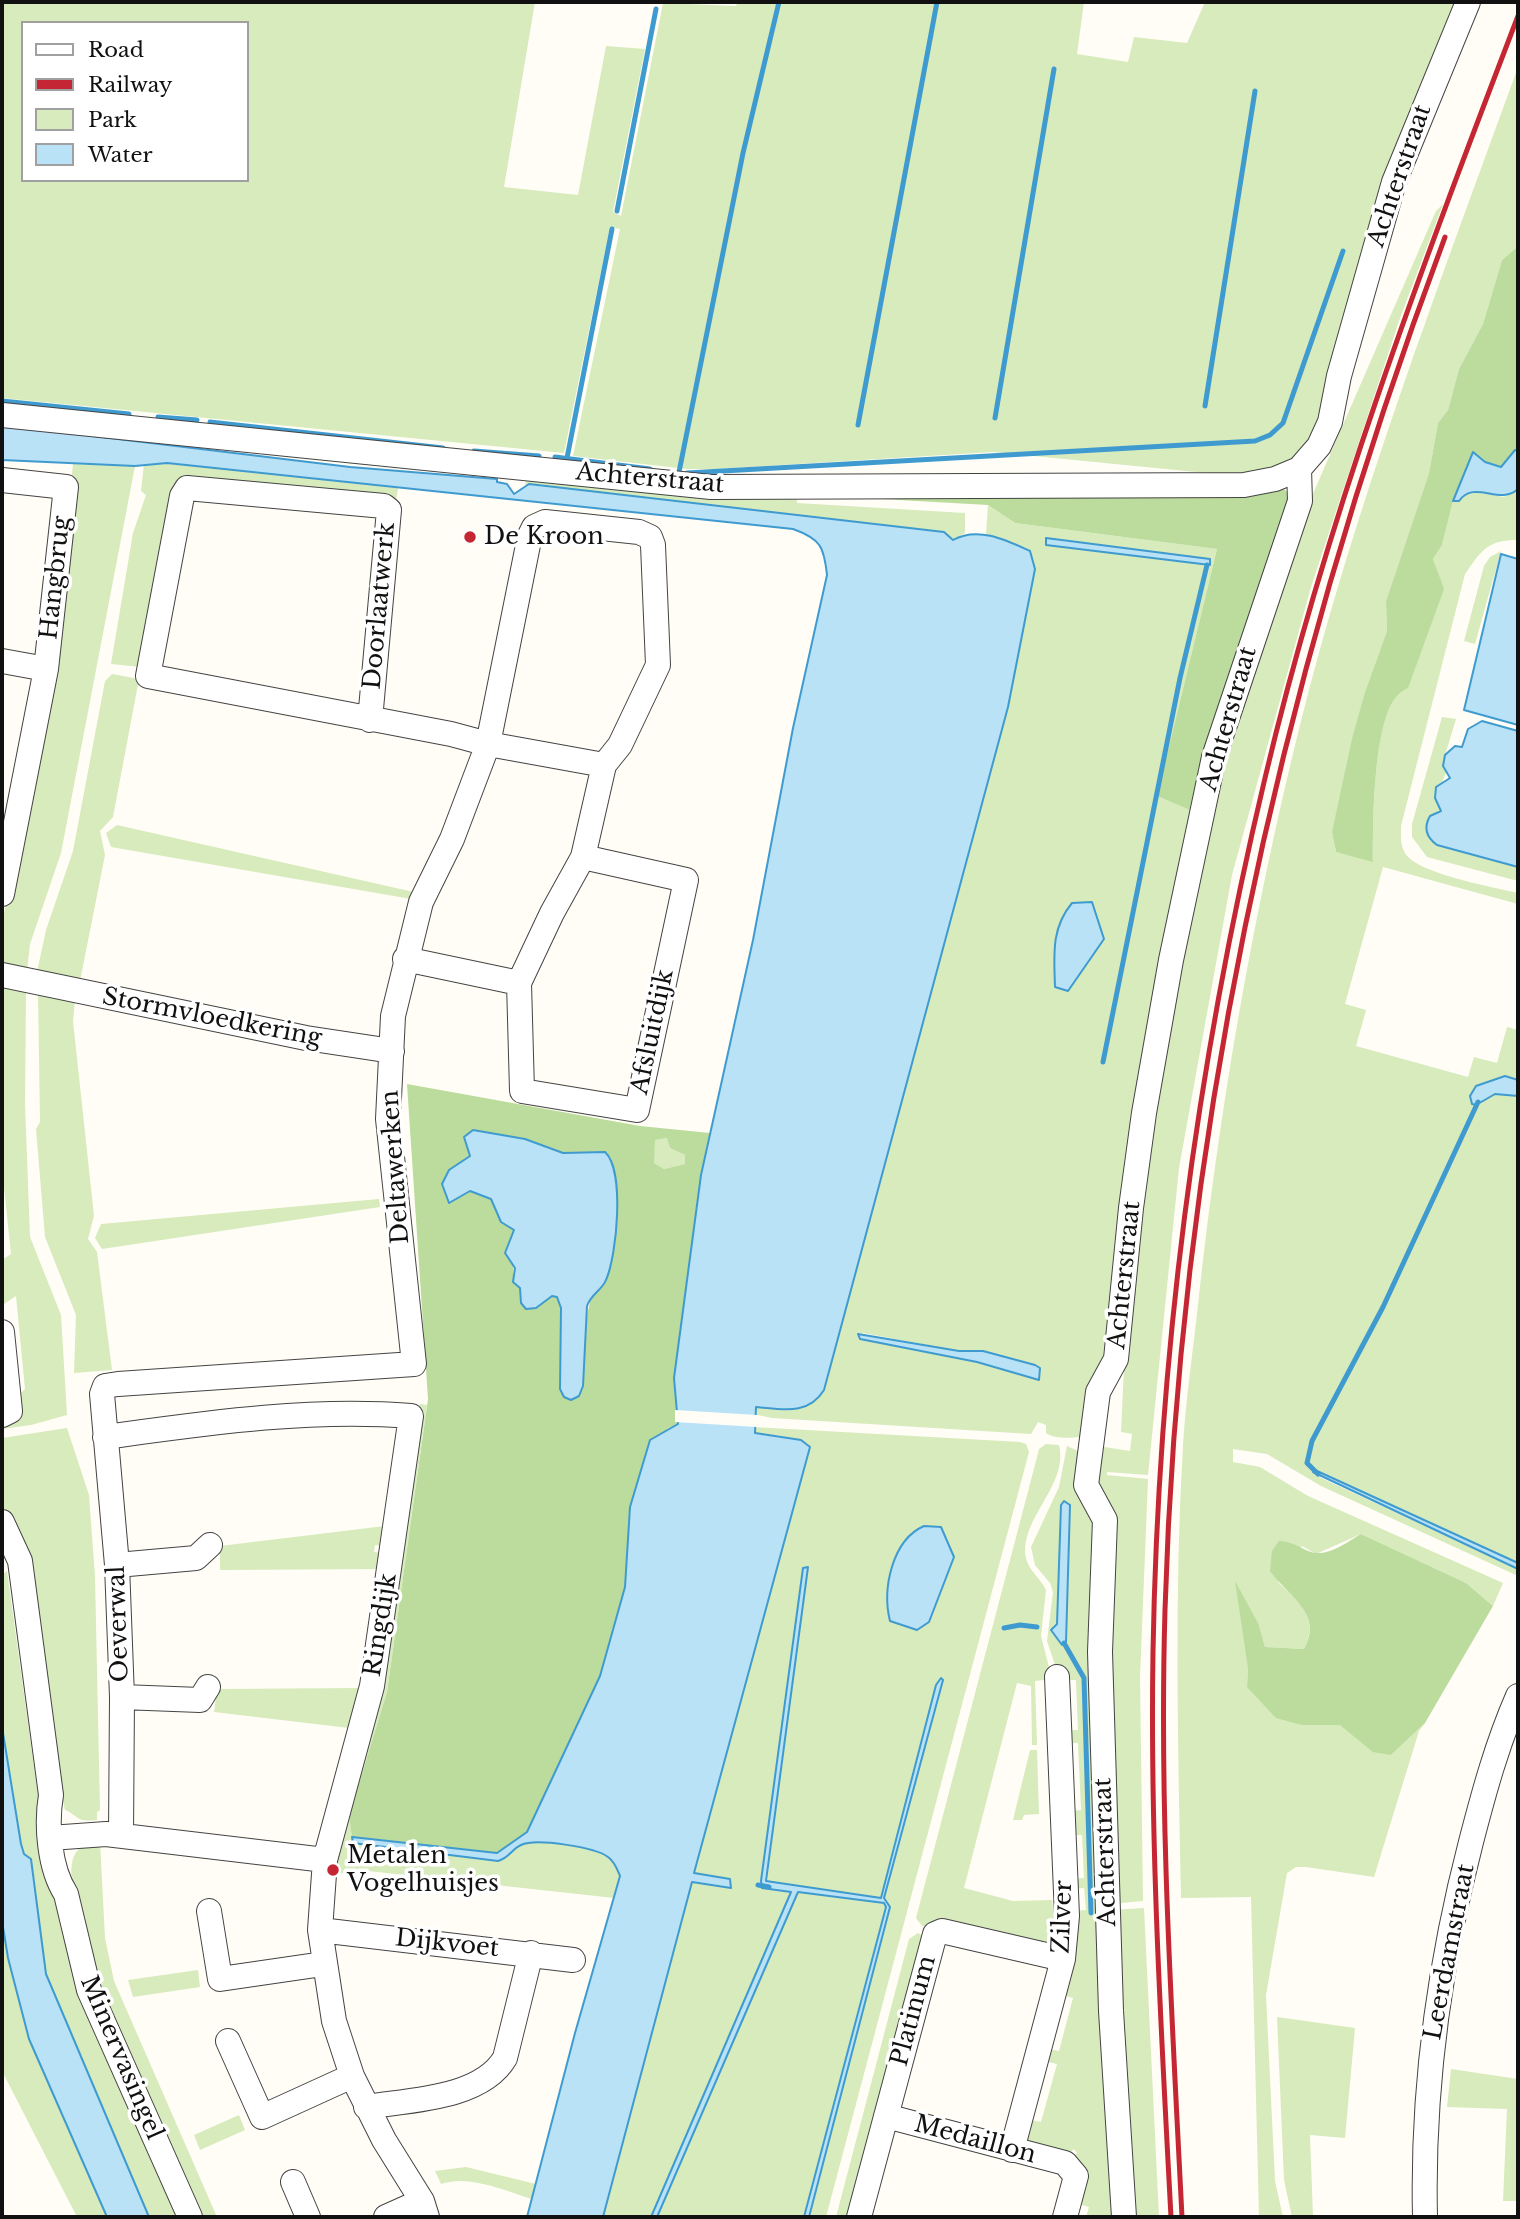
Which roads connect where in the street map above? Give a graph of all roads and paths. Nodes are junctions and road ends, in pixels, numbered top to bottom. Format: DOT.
graph roads {
  1 [pos="1468,2"];
  2 [pos="2,415"];
  3 [pos="1299,469"];
  4 [pos="2,480"];
  5 [pos="2,661"];
  6 [pos="46,669"];
  7 [pos="370,720"];
  8 [pos="488,744"];
  9 [pos="604,765"];
  10 [pos="9,816"];
  11 [pos="583,857"];
  12 [pos="2,894"];
  13 [pos="405,960"];
  14 [pos="2,975"];
  15 [pos="519,983"];
  16 [pos="392,1051"];
  17 [pos="2,1332"];
  18 [pos="2,1415"];
  19 [pos="104,1425"];
  20 [pos="2,1522"];
  21 [pos="210,1545"];
  22 [pos="2,1547"];
  23 [pos="117,1565"];
  24 [pos="20,1581"];
  25 [pos="1057,1677"];
  26 [pos="208,1687"];
  27 [pos="1518,1696"];
  28 [pos="122,1697"];
  29 [pos="1508,1750"];
  30 [pos="121,1836"];
  31 [pos="58,1837"];
  32 [pos="325,1860"];
  33 [pos="209,1911"];
  34 [pos="320,1930"];
  35 [pos="531,1953"];
  36 [pos="573,1959"];
  37 [pos="1063,1959"];
  38 [pos="323,1964"];
  39 [pos="228,2041"];
  40 [pos="352,2076"];
  41 [pos="366,2107"];
  42 [pos="886,2116"];
  43 [pos="1012,2150"];
  44 [pos="293,2182"];
  45 [pos="424,2209"];
  46 [pos="190,2217"];
  47 [pos="308,2217"];
  48 [pos="386,2217"];
  49 [pos="859,2217"];
  50 [pos="1065,2217"];
  51 [pos="1124,2217"];
  52 [pos="1425,2217"];
  1 -- 3 [label="street, Achterstraat"];
  2 -- 3 [label="street, Achterstraat"];
  3 -- 51 [label="street, Achterstraat"];
  4 -- 6 [label="street, Hangbrug"];
  5 -- 6 [label="street, Hangbrug"];
  6 -- 10 [label="street, Hangbrug"];
  7 -- 7 [label="street, Doorlaatwerk"];
  7 -- 8 [label="street"];
  8 -- 9 [label="street"];
  8 -- 9 [label="street, Deltawerken"];
  8 -- 13 [label="street, Deltawerken"];
  9 -- 11 [label="street, Afsluitdijk"];
  10 -- 12 [label="street, Hangbrug"];
  11 -- 15 [label="street, Afsluitdijk"];
  11 -- 15 [label="street, Afsluitdijk"];
  13 -- 15 [label="street"];
  13 -- 16 [label="street, Deltawerken"];
  14 -- 16 [label="street, Stormvloedkering"];
  16 -- 19 [label="street, Deltawerken"];
  17 -- 18 [label="street"];
  19 -- 23 [label="street, Oeverwal"];
  19 -- 32 [label="street, Ringdijk"];
  20 -- 24 [label="street, Minervasingel"];
  21 -- 23 [label="street"];
  22 -- 24 [label="street, Minervasingel"];
  23 -- 28 [label="street, Oeverwal"];
  24 -- 31 [label="street, Minervasingel"];
  25 -- 37 [label="street, Zilver"];
  26 -- 28 [label="street"];
  27 -- 29 [label="street, Leerdamstraat"];
  28 -- 30 [label="street, Oeverwal"];
  29 -- 52 [label="street, Leerdamstraat"];
  30 -- 31 [label="street"];
  30 -- 32 [label="street"];
  31 -- 46 [label="street, Minervasingel"];
  32 -- 34 [label="street"];
  33 -- 38 [label="street"];
  34 -- 35 [label="street, Dijkvoet"];
  34 -- 38 [label="street"];
  35 -- 36 [label="street, Dijkvoet"];
  35 -- 41 [label="street"];
  37 -- 42 [label="street, Platinum"];
  37 -- 43 [label="street, Zilver"];
  38 -- 40 [label="street"];
  39 -- 40 [label="street"];
  40 -- 41 [label="street"];
  41 -- 45 [label="street"];
  42 -- 43 [label="street, Medaillon"];
  42 -- 49 [label="street, Platinum"];
  43 -- 50 [label="street, Medaillon"];
  44 -- 47 [label="street"];
  45 -- 48 [label="street"];
}
